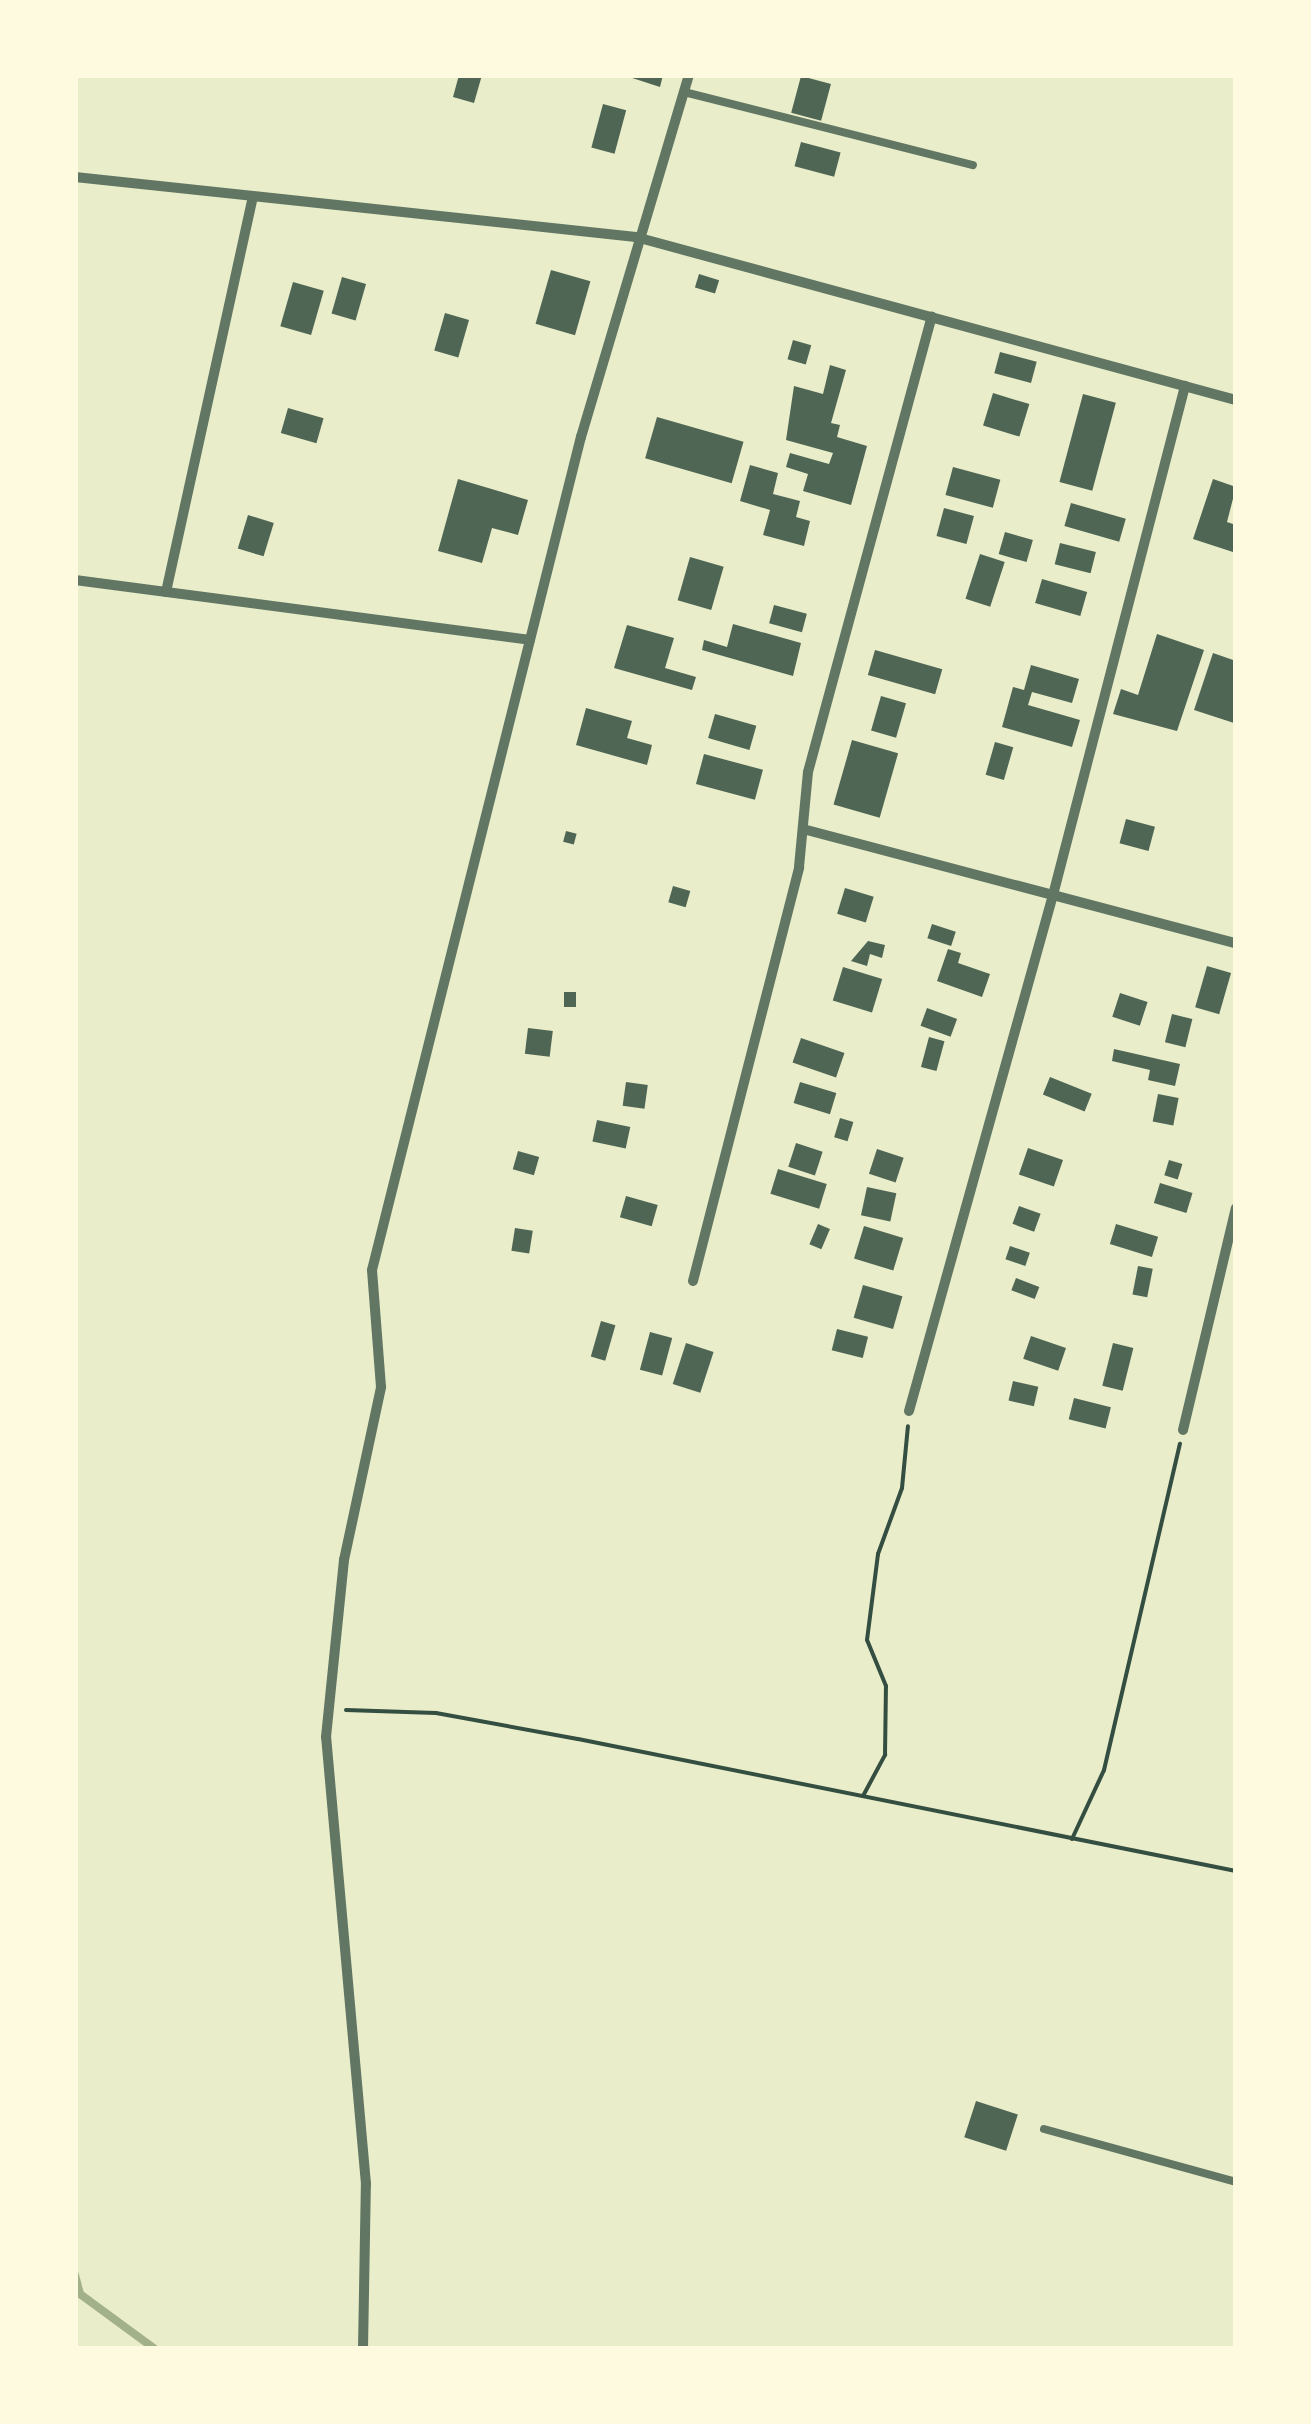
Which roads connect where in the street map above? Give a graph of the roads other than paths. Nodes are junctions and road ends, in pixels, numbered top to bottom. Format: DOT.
graph roads {
  1 [pos="689,75"];
  2 [pos="684,92"];
  3 [pos="973,165"];
  4 [pos="75,177"];
  5 [pos="252,196"];
  6 [pos="636,238"];
  7 [pos="932,318"];
  8 [pos="1185,386"];
  9 [pos="1236,400"];
  10 [pos="75,580"];
  11 [pos="166,592"];
  12 [pos="530,640"];
  13 [pos="803,830"];
  14 [pos="1053,895"];
  15 [pos="1236,943"];
  16 [pos="1236,1208"];
  17 [pos="693,1281"];
  18 [pos="909,1410"];
  19 [pos="1183,1430"];
  20 [pos="1044,2129"];
  21 [pos="1236,2182"];
  22 [pos="362,2349"];
  1 -- 2 [label="street"];
  2 -- 3 [label="lane"];
  2 -- 6 [label="street"];
  4 -- 5 [label="street"];
  5 -- 6 [label="street"];
  5 -- 11 [label="street"];
  6 -- 7 [label="street"];
  6 -- 12 [label="street"];
  7 -- 8 [label="street"];
  7 -- 13 [label="street"];
  8 -- 9 [label="street"];
  8 -- 14 [label="street"];
  10 -- 11 [label="street"];
  11 -- 12 [label="street"];
  12 -- 22 [label="street"];
  13 -- 14 [label="street"];
  13 -- 17 [label="street"];
  14 -- 15 [label="street"];
  14 -- 18 [label="street"];
  16 -- 19 [label="street"];
  20 -- 21 [label="lane"];
}
